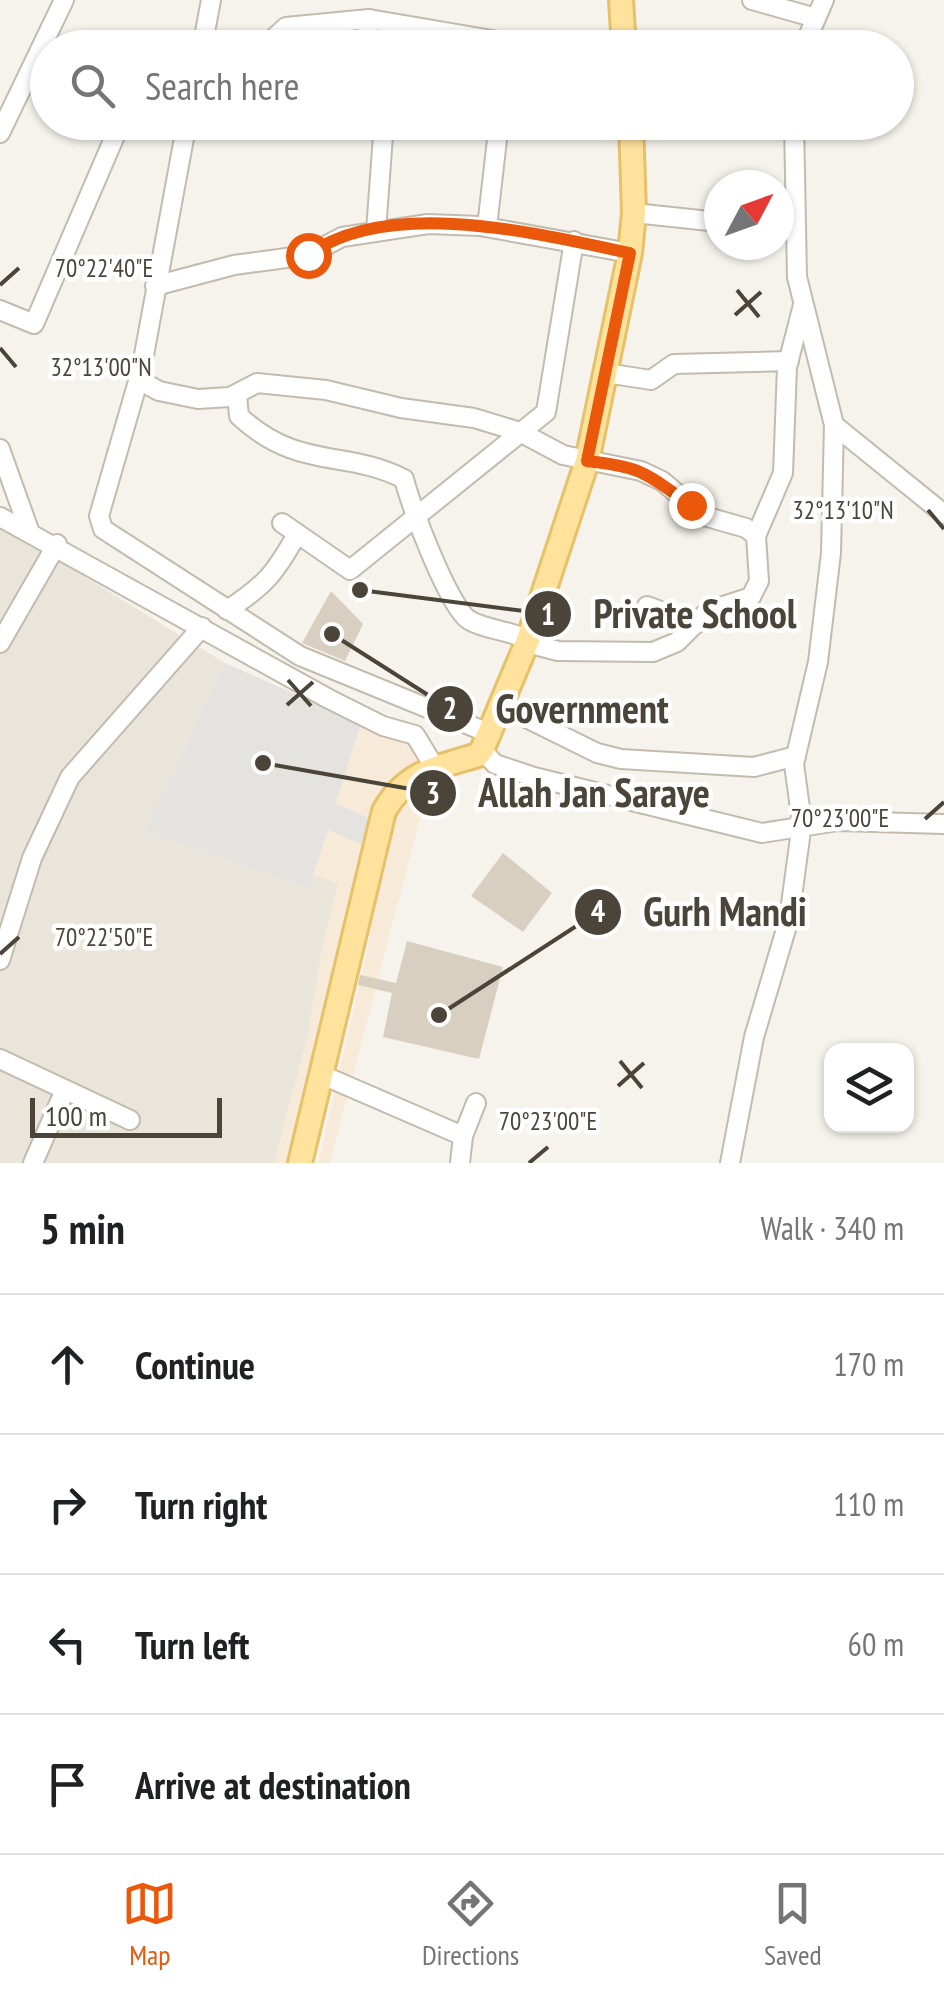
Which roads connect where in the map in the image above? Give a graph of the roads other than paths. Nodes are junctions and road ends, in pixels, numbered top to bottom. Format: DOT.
graph roads {
  1 [pos="64,0"];
  2 [pos="211,0"];
  3 [pos="621,0"];
  4 [pos="752,0"];
  5 [pos="824,0"];
  6 [pos="816,18"];
  7 [pos="369,20"];
  8 [pos="53,30"];
  9 [pos="205,30"];
  10 [pos="283,30"];
  11 [pos="368,30"];
  12 [pos="427,30"];
  13 [pos="623,30"];
  14 [pos="811,30"];
  15 [pos="30,79"];
  16 [pos="0,133"];
  17 [pos="113,140"];
  18 [pos="183,140"];
  19 [pos="383,140"];
  20 [pos="497,140"];
  21 [pos="632,140"];
  22 [pos="793,140"];
  23 [pos="790,170"];
  24 [pos="634,213"];
  25 [pos="704,220"];
  26 [pos="488,227"];
  27 [pos="376,231"];
  28 [pos="574,242"];
  29 [pos="630,253"];
  30 [pos="794,258"];
  31 [pos="155,286"];
  32 [pos="804,303"];
  33 [pos="0,310"];
  34 [pos="788,361"];
  35 [pos="606,373"];
  36 [pos="138,380"];
  37 [pos="237,396"];
  38 [pos="834,425"];
  39 [pos="520,432"];
  40 [pos="0,449"];
  41 [pos="587,461"];
  42 [pos="416,514"];
  43 [pos="944,514"];
  44 [pos="0,517"];
  45 [pos="28,530"];
  46 [pos="756,536"];
  47 [pos="118,542"];
  48 [pos="57,544"];
  49 [pos="102,571"];
  50 [pos="647,606"];
  51 [pos="227,610"];
  52 [pos="696,624"];
  53 [pos="202,628"];
  54 [pos="527,641"];
  55 [pos="0,644"];
  56 [pos="502,706"];
  57 [pos="486,742"];
  58 [pos="796,756"];
  59 [pos="435,768"];
  60 [pos="802,823"];
  61 [pos="944,824"];
  62 [pos="0,960"];
  63 [pos="0,1058"];
  64 [pos="320,1074"];
  65 [pos="64,1090"];
  66 [pos="476,1103"];
  67 [pos="130,1120"];
  68 [pos="463,1136"];
  69 [pos="33,1163"];
  70 [pos="300,1163"];
  71 [pos="460,1163"];
  72 [pos="730,1163"];
  1 -- 8 [label="street"];
  2 -- 9 [label="street"];
  3 -- 13 [label="main road"];
  4 -- 6 [label="street"];
  5 -- 6 [label="street"];
  6 -- 14 [label="street"];
  7 -- 10 [label="street"];
  7 -- 11 [label="street"];
  7 -- 12 [label="street"];
  15 -- 16 [label="street"];
  17 -- 33 [label="street"];
  18 -- 31 [label="street"];
  19 -- 27 [label="street"];
  20 -- 26 [label="street"];
  21 -- 24 [label="main road"];
  22 -- 23 [label="street"];
  24 -- 25 [label="street"];
  24 -- 29 [label="main road"];
  26 -- 27 [label="street"];
  26 -- 28 [label="street"];
  27 -- 31 [label="street"];
  28 -- 29 [label="street"];
  28 -- 39 [label="street"];
  29 -- 35 [label="main road"];
  30 -- 32 [label="street"];
  31 -- 36 [label="street"];
  32 -- 34 [label="street"];
  32 -- 38 [label="street"];
  34 -- 35 [label="street"];
  34 -- 46 [label="street"];
  35 -- 41 [label="main road"];
  36 -- 37 [label="street"];
  36 -- 47 [label="street"];
  37 -- 39 [label="street"];
  37 -- 42 [label="street"];
  38 -- 43 [label="street"];
  38 -- 58 [label="street"];
  39 -- 41 [label="street"];
  39 -- 42 [label="street"];
  40 -- 45 [label="street"];
  41 -- 46 [label="street"];
  41 -- 54 [label="main road"];
  42 -- 51 [label="street"];
  42 -- 54 [label="street"];
  44 -- 45 [label="street"];
  45 -- 48 [label="street"];
  46 -- 52 [label="street"];
  47 -- 49 [label="street"];
  47 -- 51 [label="street"];
  48 -- 49 [label="street"];
  48 -- 55 [label="street"];
  49 -- 53 [label="street"];
  50 -- 52 [label="street"];
  51 -- 57 [label="street"];
  52 -- 54 [label="street"];
  53 -- 59 [label="street"];
  53 -- 62 [label="street"];
  54 -- 56 [label="main road"];
  56 -- 57 [label="main road"];
  56 -- 58 [label="street"];
  57 -- 59 [label="main road"];
  57 -- 60 [label="street"];
  58 -- 60 [label="street"];
  59 -- 64 [label="main road"];
  60 -- 61 [label="street"];
  60 -- 72 [label="street"];
  63 -- 65 [label="street"];
  64 -- 68 [label="street"];
  64 -- 70 [label="main road"];
  65 -- 67 [label="street"];
  65 -- 69 [label="street"];
  66 -- 68 [label="street"];
  68 -- 71 [label="street"];
}
